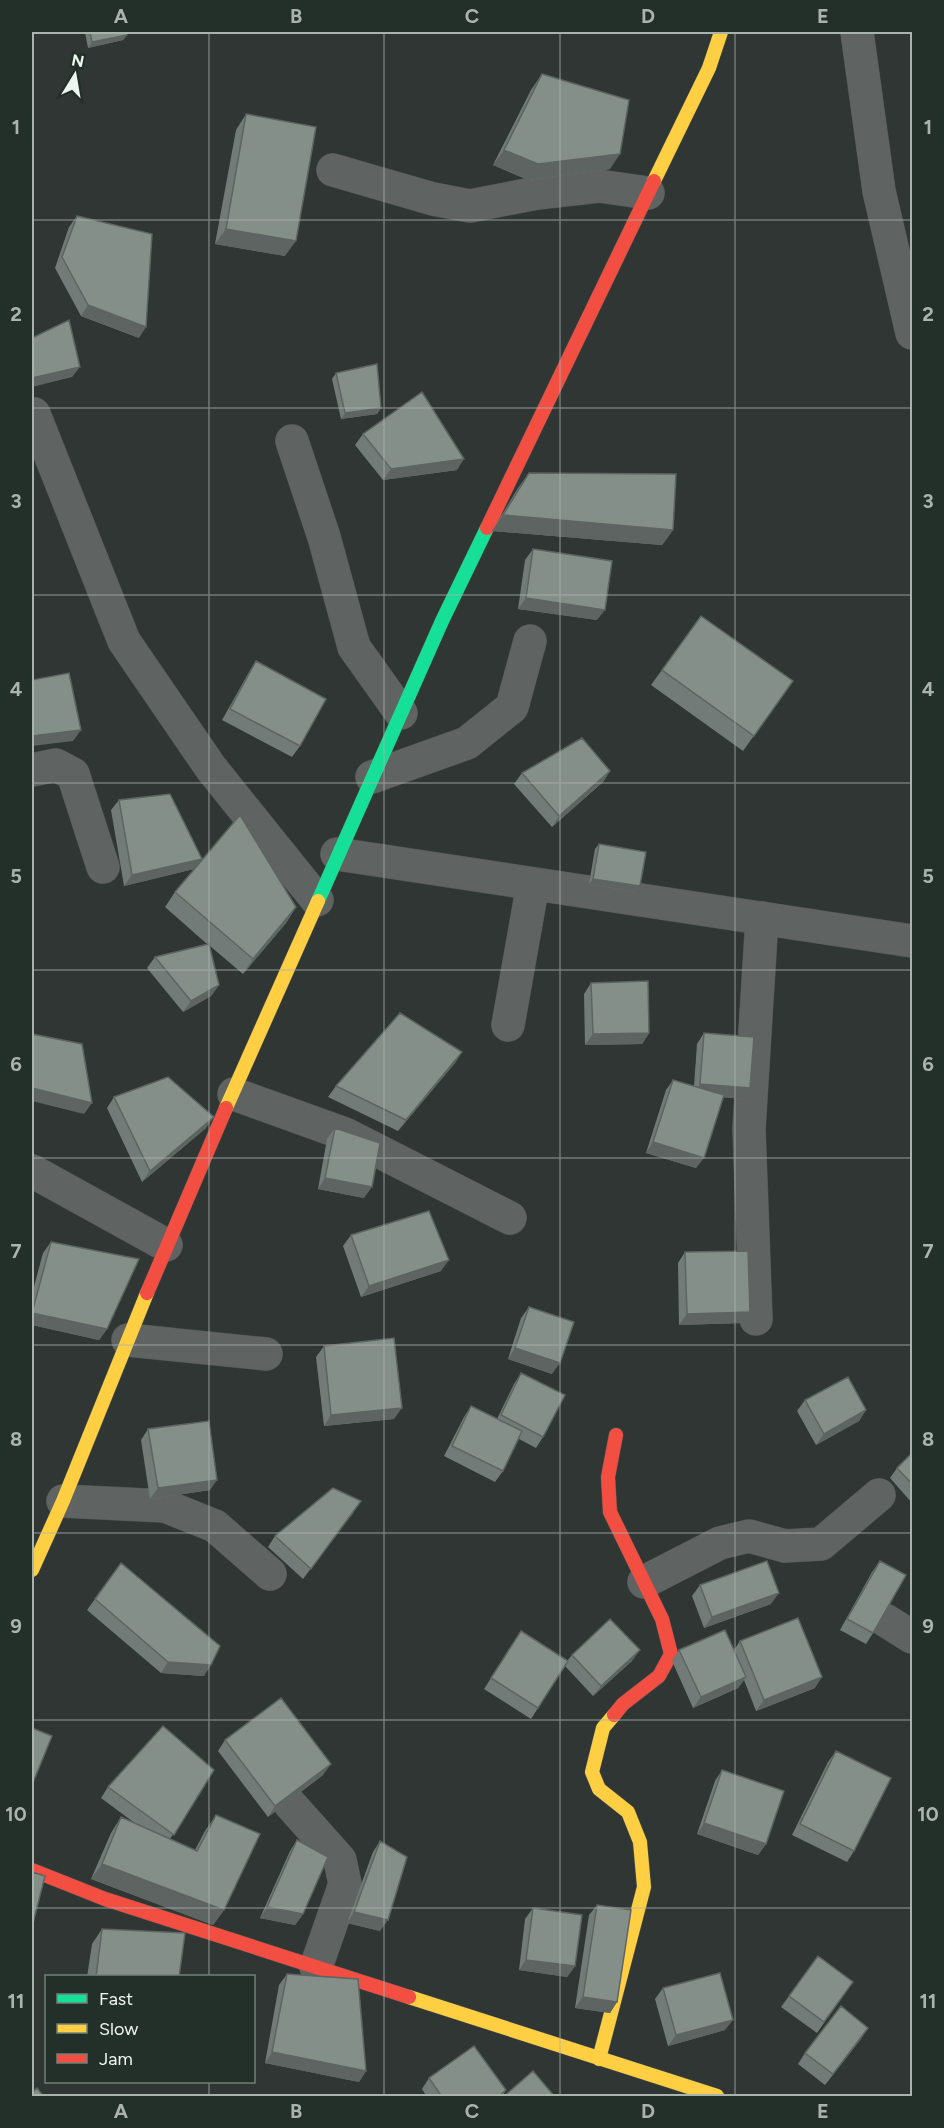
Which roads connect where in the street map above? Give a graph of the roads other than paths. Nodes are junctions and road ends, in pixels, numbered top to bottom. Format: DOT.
graph roads {
  1 [pos="721,32"];
  2 [pos="857,32"];
  3 [pos="333,170"];
  4 [pos="648,193"];
  5 [pos="912,333"];
  6 [pos="34,414"];
  7 [pos="292,441"];
  8 [pos="530,641"];
  9 [pos="400,713"];
  10 [pos="32,770"];
  11 [pos="372,777"];
  12 [pos="337,854"];
  13 [pos="103,867"];
  14 [pos="533,884"];
  15 [pos="317,900"];
  16 [pos="762,918"];
  17 [pos="912,941"];
  18 [pos="507,1025"];
  19 [pos="234,1094"];
  20 [pos="32,1171"];
  21 [pos="510,1218"];
  22 [pos="166,1245"];
  23 [pos="756,1319"];
  24 [pos="128,1340"];
  25 [pos="266,1354"];
  26 [pos="616,1436"];
  27 [pos="879,1495"];
  28 [pos="63,1501"];
  29 [pos="32,1570"];
  30 [pos="270,1574"];
  31 [pos="644,1582"];
  32 [pos="885,1620"];
  33 [pos="912,1636"];
  34 [pos="290,1803"];
  35 [pos="32,1870"];
  36 [pos="316,1967"];
  37 [pos="599,2059"];
  38 [pos="717,2097"];
  1 -- 4 [label="street"];
  2 -- 5 [label="street"];
  3 -- 4 [label="street"];
  4 -- 9 [label="street"];
  6 -- 15 [label="street"];
  7 -- 9 [label="street"];
  8 -- 11 [label="street"];
  9 -- 11 [label="street"];
  10 -- 13 [label="street"];
  11 -- 12 [label="street"];
  12 -- 14 [label="street"];
  12 -- 15 [label="street"];
  14 -- 16 [label="street"];
  14 -- 18 [label="street"];
  15 -- 19 [label="street"];
  16 -- 17 [label="street"];
  16 -- 23 [label="street"];
  19 -- 21 [label="street"];
  19 -- 22 [label="street"];
  20 -- 22 [label="street"];
  22 -- 24 [label="street"];
  24 -- 25 [label="street"];
  24 -- 28 [label="street"];
  26 -- 31 [label="street"];
  27 -- 31 [label="street"];
  28 -- 29 [label="street"];
  28 -- 30 [label="street"];
  31 -- 37 [label="street"];
  32 -- 33 [label="street"];
  34 -- 36 [label="street"];
  35 -- 36 [label="street"];
  36 -- 37 [label="street"];
  37 -- 38 [label="street"];
}
